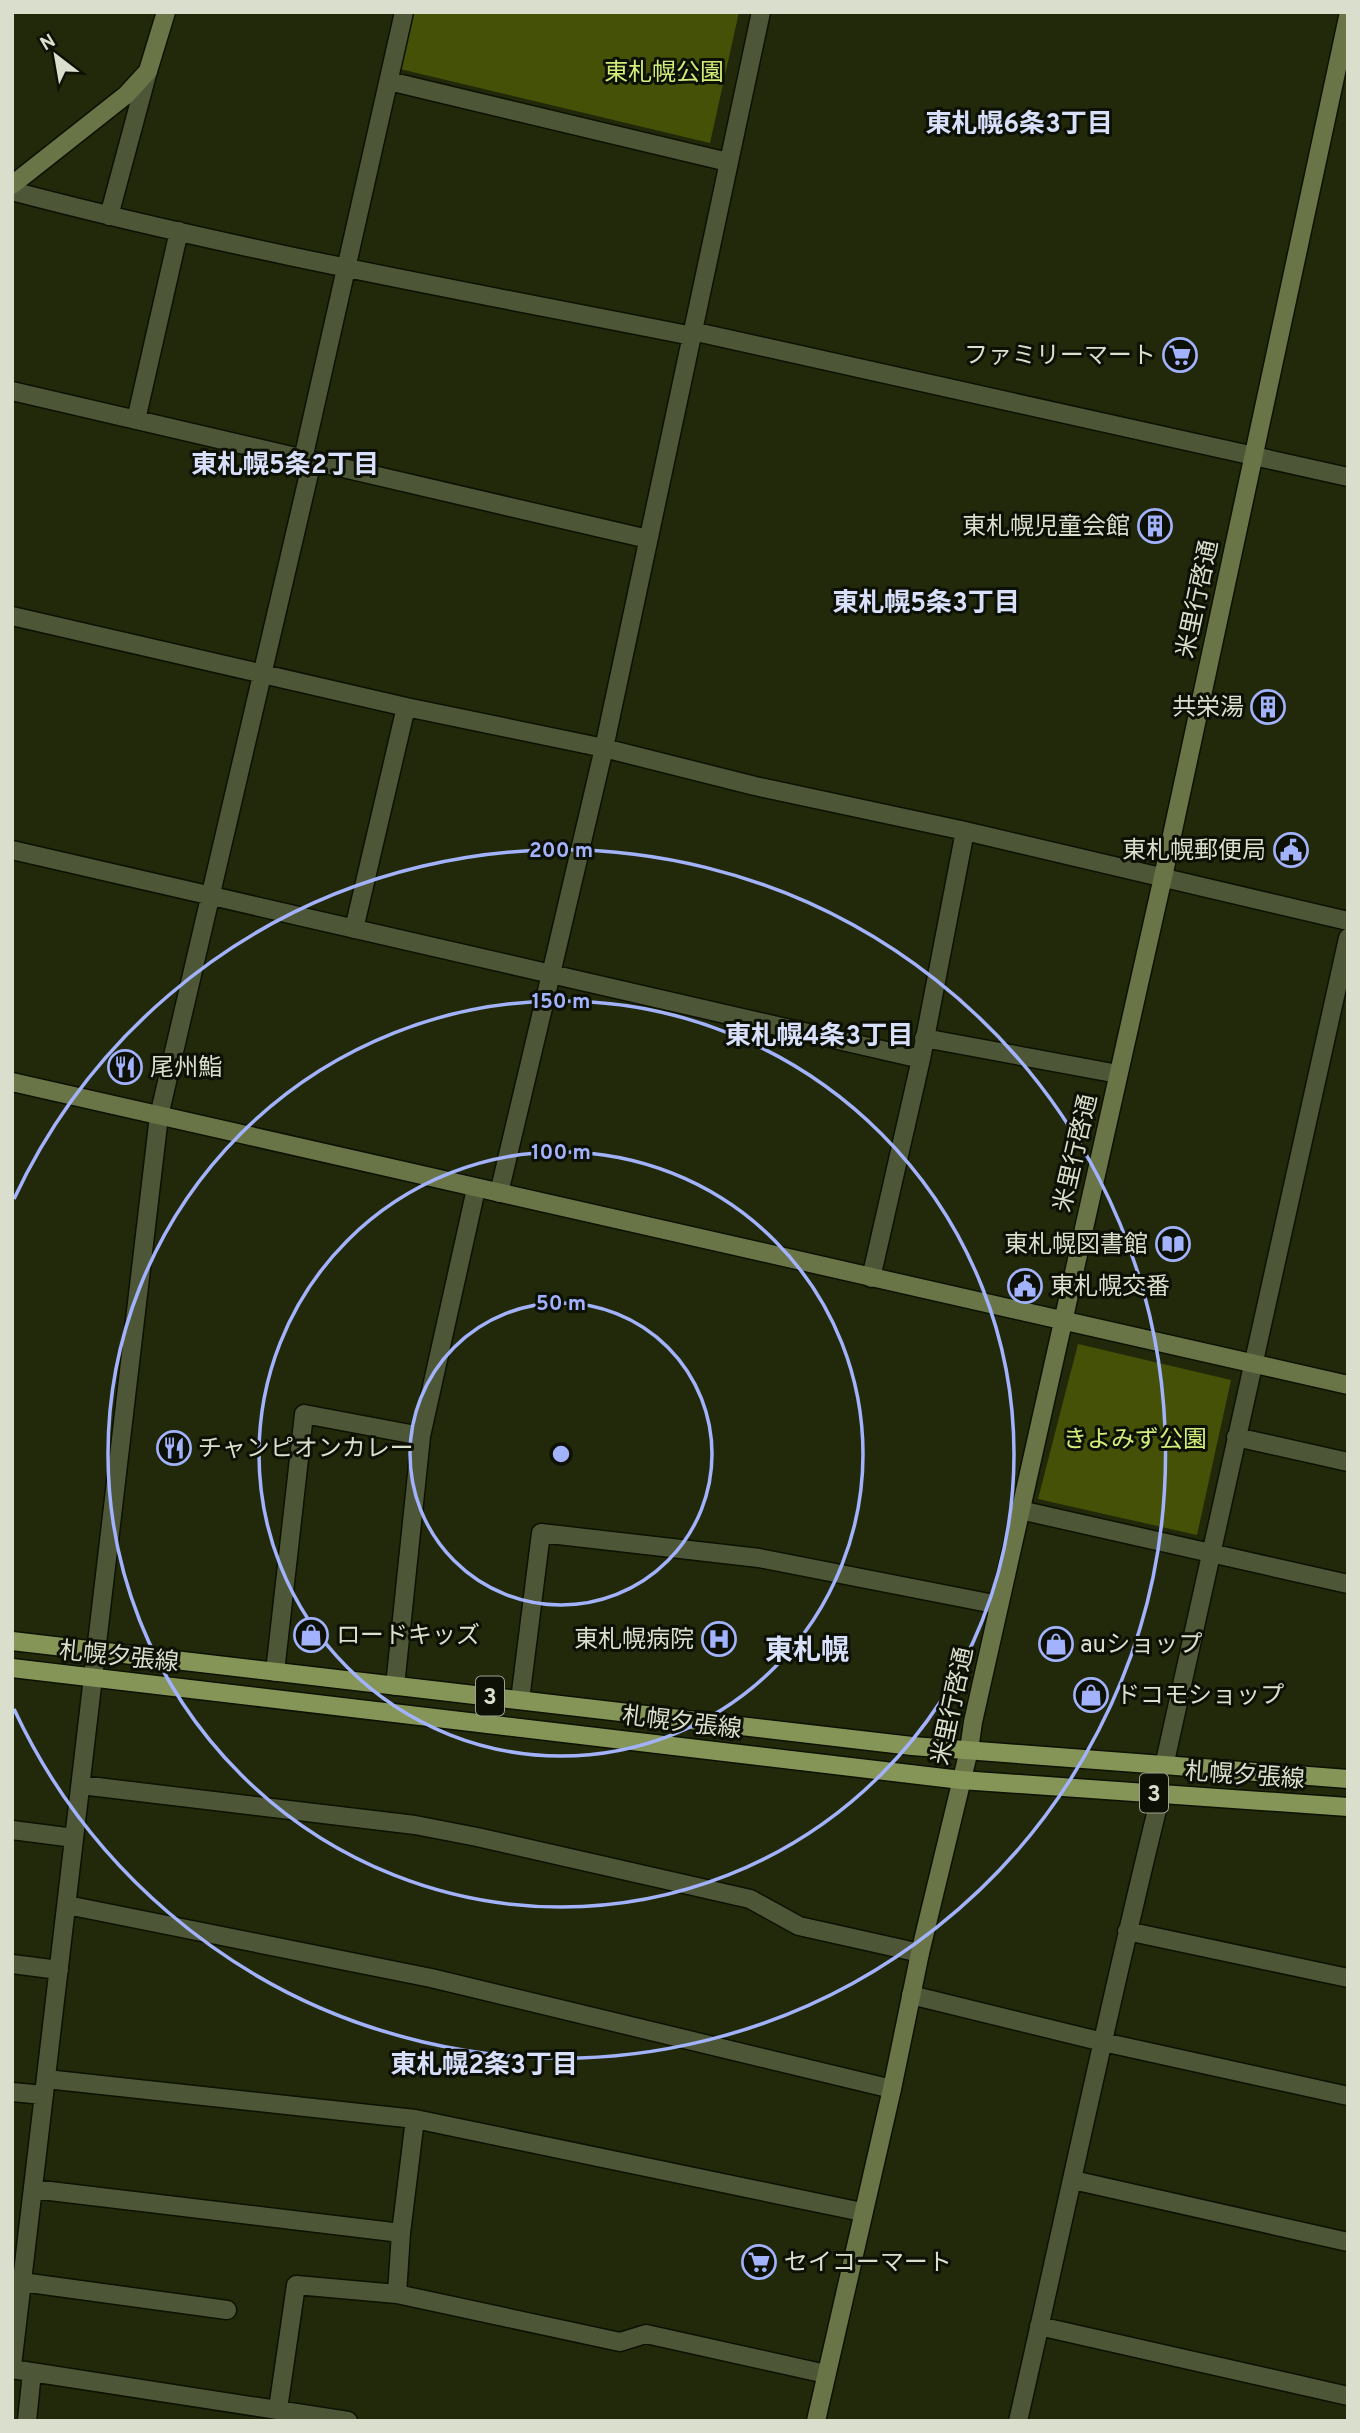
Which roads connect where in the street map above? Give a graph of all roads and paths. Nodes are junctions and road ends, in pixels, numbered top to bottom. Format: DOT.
graph roads {
  1 [pos="166,12"];
  2 [pos="404,12"];
  3 [pos="761,12"];
  4 [pos="1348,17"];
  5 [pos="148,71"];
  6 [pos="388,81"];
  7 [pos="728,162"];
  8 [pos="12,185"];
  9 [pos="12,191"];
  10 [pos="109,216"];
  11 [pos="179,231"];
  12 [pos="348,268"];
  13 [pos="692,334"];
  14 [pos="12,391"];
  15 [pos="136,421"];
  16 [pos="1253,456"];
  17 [pos="307,460"];
  18 [pos="1348,477"];
  19 [pos="648,539"];
  20 [pos="12,616"];
  21 [pos="261,673"];
  22 [pos="406,707"];
  23 [pos="604,748"];
  24 [pos="965,831"];
  25 [pos="12,850"];
  26 [pos="1163,877"];
  27 [pos="210,896"];
  28 [pos="1348,921"];
  29 [pos="354,929"];
  30 [pos="1348,938"];
  31 [pos="551,974"];
  32 [pos="924,1038"];
  33 [pos="921,1059"];
  34 [pos="1118,1074"];
  35 [pos="12,1082"];
  36 [pos="159,1116"];
  37 [pos="476,1189"];
  38 [pos="499,1193"];
  39 [pos="871,1278"];
  40 [pos="1062,1322"];
  41 [pos="1254,1363"];
  42 [pos="1348,1385"];
  43 [pos="421,1436"];
  44 [pos="1236,1437"];
  45 [pos="1348,1462"];
  46 [pos="1020,1510"];
  47 [pos="1211,1553"];
  48 [pos="1348,1584"];
  49 [pos="999,1605"];
  50 [pos="12,1641"];
  51 [pos="96,1651"];
  52 [pos="12,1668"];
  53 [pos="275,1672"];
  54 [pos="93,1678"];
  55 [pos="395,1686"];
  56 [pos="520,1700"];
  57 [pos="969,1750"];
  58 [pos="1164,1766"];
  59 [pos="1348,1779"];
  60 [pos="961,1780"];
  61 [pos="80,1785"];
  62 [pos="1161,1794"];
  63 [pos="1348,1807"];
  64 [pos="12,1830"];
  65 [pos="74,1838"];
  66 [pos="67,1905"];
  67 [pos="1127,1931"];
  68 [pos="920,1953"];
  69 [pos="12,1964"];
  70 [pos="59,1970"];
  71 [pos="1348,1979"];
  72 [pos="911,1995"];
  73 [pos="1103,2042"];
  74 [pos="45,2087"];
  75 [pos="892,2089"];
  76 [pos="12,2092"];
  77 [pos="1348,2096"];
  78 [pos="415,2119"];
  79 [pos="1073,2180"];
  80 [pos="33,2189"];
  81 [pos="862,2213"];
  82 [pos="401,2233"];
  83 [pos="1348,2242"];
  84 [pos="22,2282"];
  85 [pos="397,2294"];
  86 [pos="227,2310"];
  87 [pos="1039,2326"];
  88 [pos="12,2367"];
  89 [pos="32,2372"];
  90 [pos="826,2374"];
  91 [pos="1348,2396"];
  92 [pos="278,2409"];
  93 [pos="27,2421"];
  94 [pos="348,2421"];
  95 [pos="816,2421"];
  96 [pos="1018,2421"];
  1 -- 5 [label="street"];
  2 -- 6 [label="street"];
  3 -- 7 [label="street"];
  4 -- 16 [label="street, 米里行啓通"];
  5 -- 8 [label="street"];
  5 -- 10 [label="street"];
  6 -- 7 [label="street"];
  6 -- 12 [label="street"];
  7 -- 13 [label="street"];
  9 -- 10 [label="street"];
  10 -- 11 [label="street"];
  11 -- 12 [label="street"];
  11 -- 15 [label="street"];
  12 -- 13 [label="street"];
  12 -- 17 [label="street"];
  13 -- 16 [label="street"];
  13 -- 19 [label="street"];
  14 -- 15 [label="street"];
  15 -- 17 [label="street"];
  16 -- 18 [label="street"];
  16 -- 26 [label="street, 米里行啓通"];
  17 -- 19 [label="street"];
  17 -- 21 [label="street"];
  19 -- 23 [label="street"];
  20 -- 21 [label="street"];
  21 -- 22 [label="street"];
  21 -- 27 [label="street"];
  22 -- 23 [label="street"];
  22 -- 29 [label="street"];
  23 -- 24 [label="street"];
  23 -- 31 [label="street"];
  24 -- 26 [label="street"];
  24 -- 32 [label="street"];
  25 -- 27 [label="street"];
  26 -- 28 [label="street"];
  26 -- 34 [label="street, 米里行啓通"];
  27 -- 29 [label="street"];
  27 -- 36 [label="street"];
  29 -- 31 [label="street"];
  30 -- 41 [label="street"];
  31 -- 33 [label="street"];
  31 -- 38 [label="street"];
  32 -- 33 [label="street"];
  32 -- 34 [label="street"];
  33 -- 39 [label="street"];
  34 -- 40 [label="street, 米里行啓通"];
  35 -- 36 [label="street"];
  36 -- 37 [label="street"];
  36 -- 51 [label="street"];
  37 -- 38 [label="street"];
  37 -- 43 [label="street"];
  38 -- 39 [label="street"];
  39 -- 40 [label="street"];
  40 -- 41 [label="street"];
  40 -- 46 [label="street, 米里行啓通"];
  41 -- 42 [label="street"];
  41 -- 44 [label="street"];
  43 -- 53 [label="street"];
  43 -- 55 [label="street"];
  44 -- 45 [label="street"];
  44 -- 47 [label="street"];
  46 -- 47 [label="street"];
  46 -- 49 [label="street, 米里行啓通"];
  47 -- 48 [label="street"];
  47 -- 58 [label="street"];
  49 -- 56 [label="street"];
  49 -- 57 [label="street, 米里行啓通"];
  50 -- 51 [label="main road, 札幌夕張線 / 3"];
  51 -- 53 [label="main road, 札幌夕張線 / 3"];
  51 -- 54 [label="street"];
  52 -- 54 [label="main road, 札幌夕張線 / 3"];
  53 -- 55 [label="main road, 札幌夕張線 / 3"];
  54 -- 60 [label="main road, 札幌夕張線 / 3"];
  54 -- 61 [label="street"];
  55 -- 56 [label="main road, 札幌夕張線 / 3"];
  56 -- 57 [label="main road, 札幌夕張線 / 3"];
  57 -- 58 [label="main road, 札幌夕張線 / 3"];
  57 -- 60 [label="street, 米里行啓通"];
  58 -- 59 [label="main road, 札幌夕張線 / 3"];
  60 -- 62 [label="main road, 札幌夕張線 / 3"];
  60 -- 68 [label="street, 米里行啓通"];
  61 -- 65 [label="street"];
  61 -- 68 [label="street"];
  62 -- 63 [label="main road, 札幌夕張線 / 3"];
  62 -- 67 [label="street"];
  64 -- 65 [label="street"];
  65 -- 66 [label="street"];
  66 -- 70 [label="street"];
  66 -- 75 [label="street"];
  67 -- 71 [label="street"];
  67 -- 73 [label="street"];
  68 -- 72 [label="street, 米里行啓通"];
  69 -- 70 [label="street"];
  70 -- 74 [label="street"];
  72 -- 73 [label="street"];
  72 -- 75 [label="street, 米里行啓通"];
  73 -- 77 [label="street"];
  73 -- 79 [label="street"];
  74 -- 76 [label="street"];
  74 -- 78 [label="street"];
  74 -- 80 [label="street"];
  75 -- 81 [label="street, 米里行啓通"];
  78 -- 81 [label="street"];
  78 -- 82 [label="street"];
  79 -- 83 [label="street"];
  79 -- 87 [label="street"];
  80 -- 82 [label="street"];
  80 -- 84 [label="street"];
  81 -- 90 [label="street, 米里行啓通"];
  82 -- 85 [label="street"];
  84 -- 86 [label="street"];
  84 -- 88 [label="street"];
  85 -- 90 [label="street"];
  85 -- 92 [label="street"];
  87 -- 91 [label="street"];
  87 -- 96 [label="street"];
  88 -- 89 [label="street"];
  89 -- 92 [label="street"];
  89 -- 93 [label="street"];
  90 -- 95 [label="street, 米里行啓通"];
  92 -- 94 [label="street"];
}
